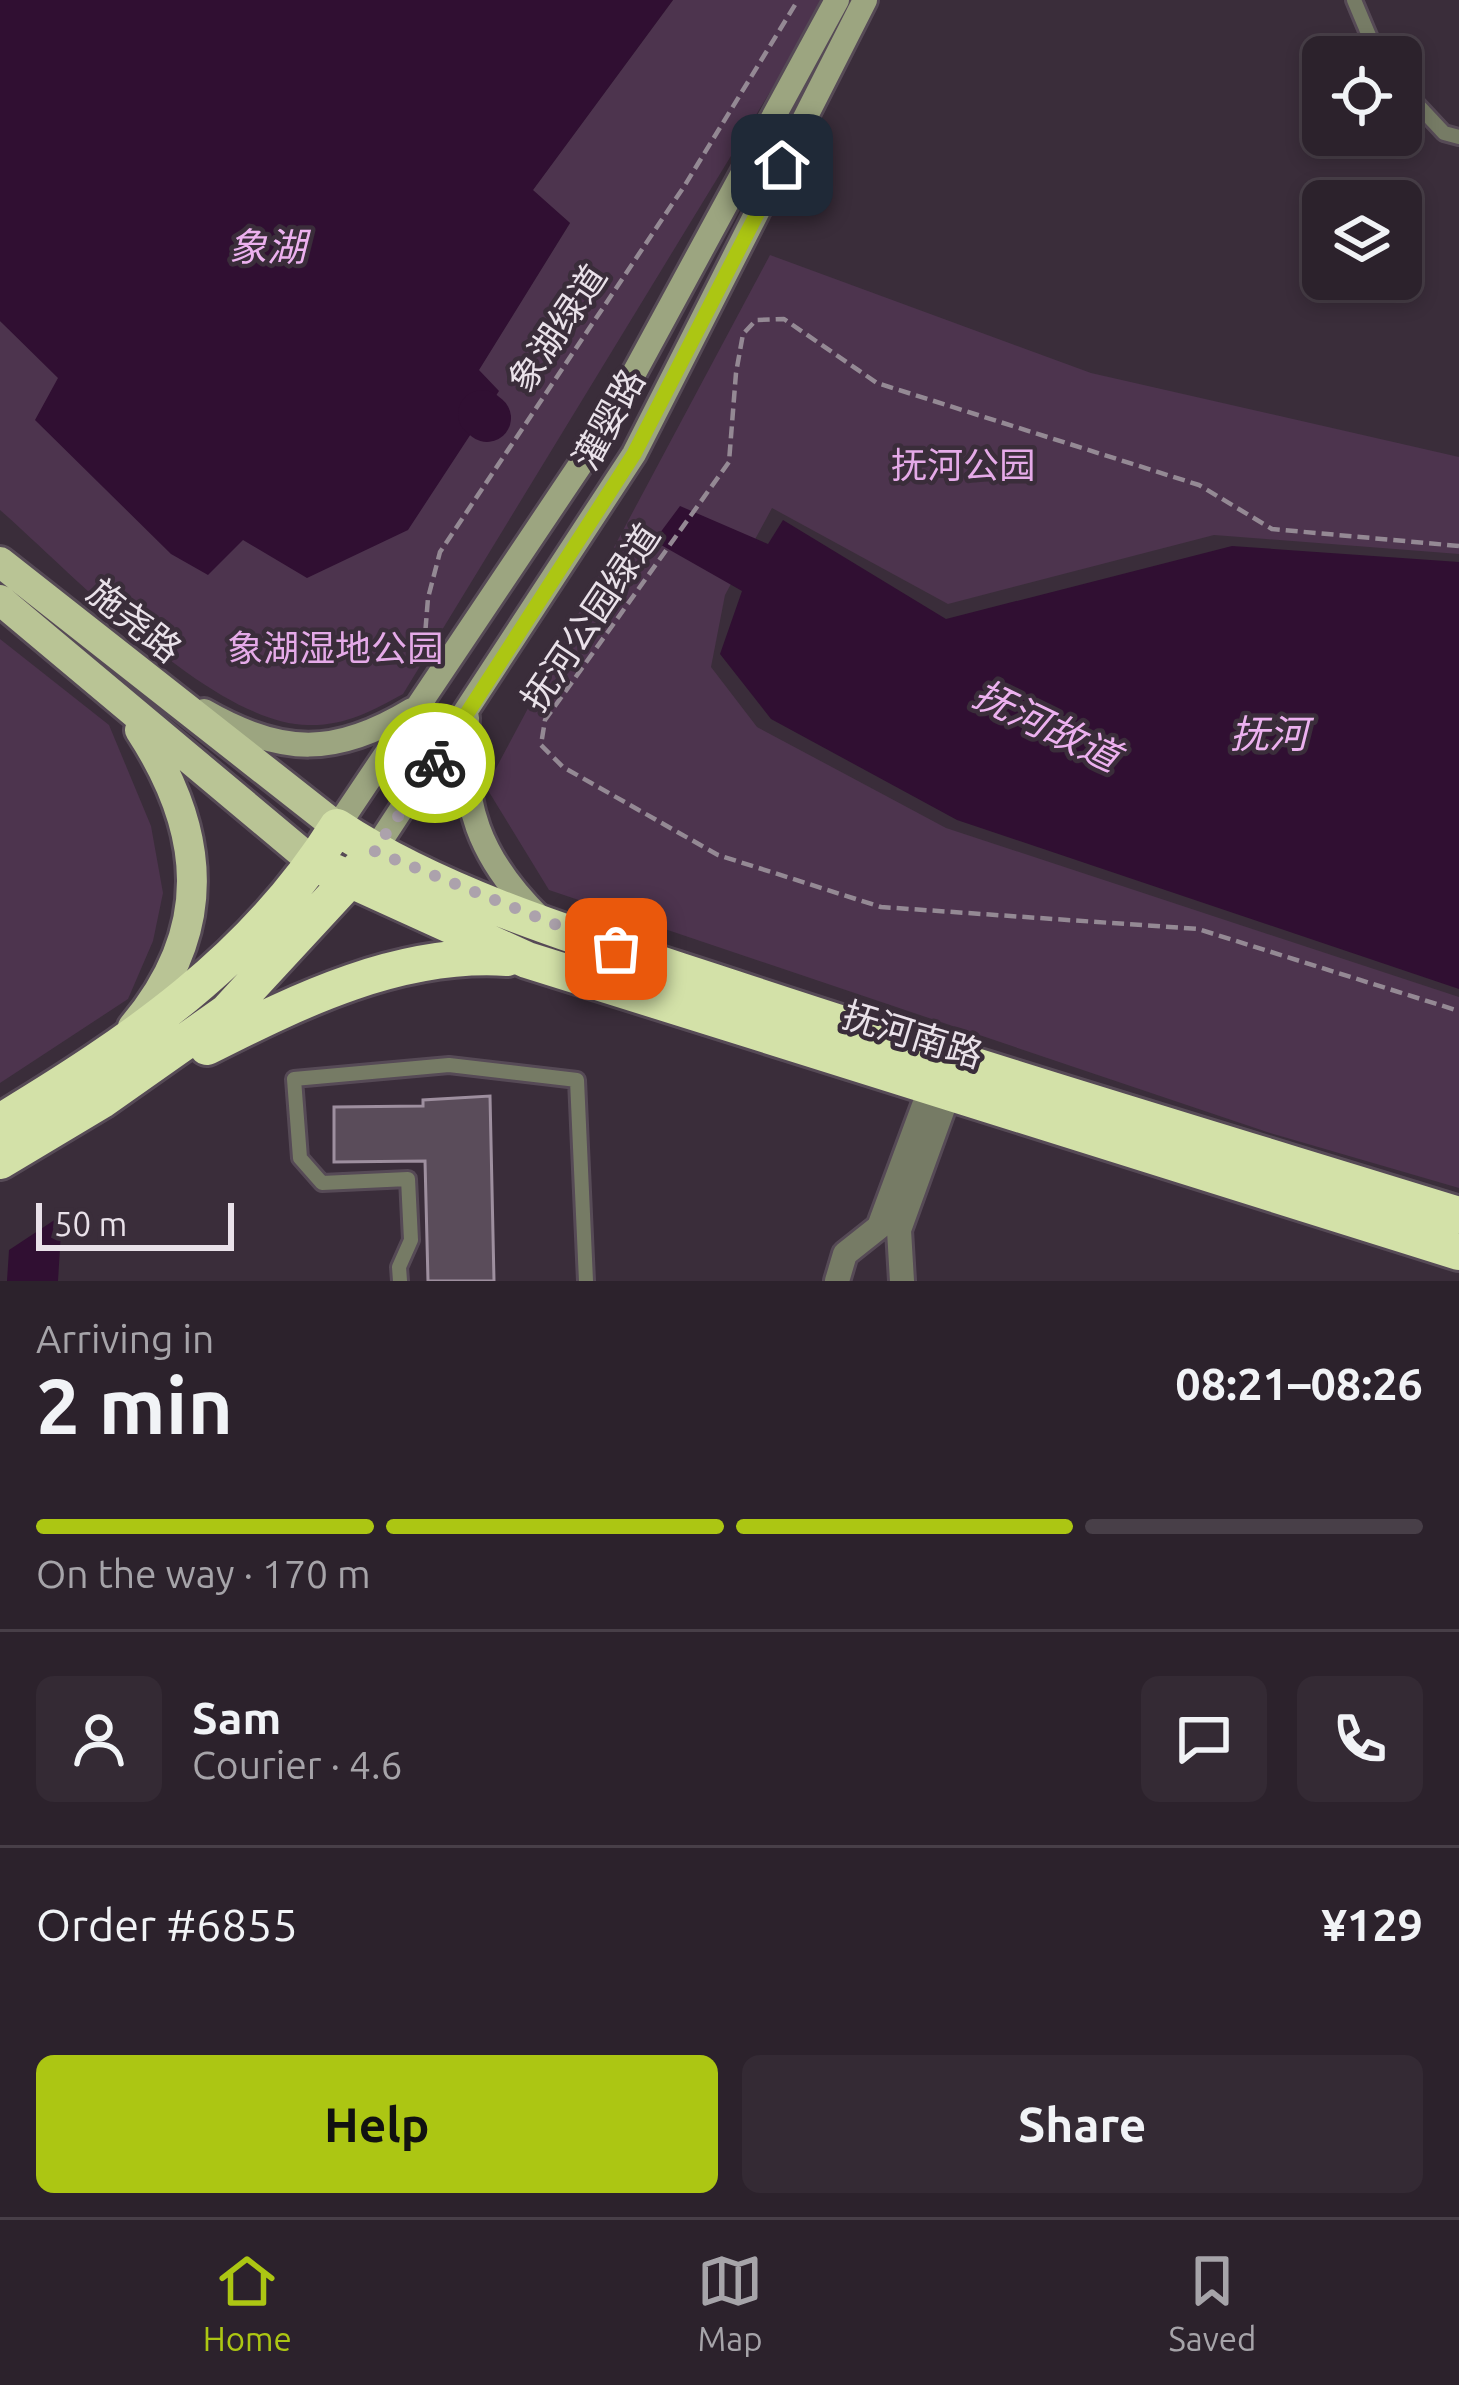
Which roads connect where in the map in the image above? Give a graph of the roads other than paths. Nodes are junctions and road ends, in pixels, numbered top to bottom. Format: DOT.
graph roads {
  1 [pos="837,0"];
  2 [pos="866,0"];
  3 [pos="1354,0"];
  4 [pos="1369,36"];
  5 [pos="1422,109"];
  6 [pos="1459,137"];
  7 [pos="0,562"];
  8 [pos="0,600"];
  9 [pos="144,676"];
  10 [pos="123,705"];
  11 [pos="420,706"];
  12 [pos="467,716"];
  13 [pos="337,827"];
  14 [pos="374,851"];
  15 [pos="314,863"];
  16 [pos="348,883"];
  17 [pos="545,924"];
  18 [pos="527,960"];
  19 [pos="109,1056"];
  20 [pos="941,1086"];
  21 [pos="102,1100"];
  22 [pos="0,1121"];
  23 [pos="0,1161"];
  24 [pos="1459,1215"];
  25 [pos="1459,1252"];
  26 [pos="400,1281"];
  27 [pos="586,1281"];
  28 [pos="837,1281"];
  29 [pos="902,1281"];
  1 -- 11 [label="main road, 灌婴路"];
  2 -- 12 [label="main road, 灌婴路"];
  3 -- 4 [label="lane"];
  5 -- 6 [label="lane"];
  7 -- 9 [label="main road, 施尧路"];
  8 -- 10 [label="main road, 施尧路"];
  9 -- 11 [label="main road"];
  9 -- 13 [label="main road, 施尧路"];
  10 -- 15 [label="main road, 施尧路"];
  10 -- 19 [label="main road"];
  11 -- 13 [label="main road, 灌婴路"];
  12 -- 14 [label="main road, 灌婴路"];
  12 -- 17 [label="main road"];
  13 -- 14 [label="highway, 抚河南路"];
  13 -- 15 [label="highway"];
  14 -- 16 [label="highway"];
  14 -- 17 [label="highway, 抚河南路"];
  15 -- 16 [label="highway, 抚河南路"];
  15 -- 19 [label="highway"];
  16 -- 18 [label="highway, 抚河南路"];
  16 -- 21 [label="highway"];
  17 -- 24 [label="highway, 抚河南路"];
  18 -- 20 [label="highway, 抚河南路"];
  18 -- 21 [label="highway"];
  19 -- 22 [label="highway"];
  20 -- 25 [label="highway, 抚河南路"];
  20 -- 28 [label="street"];
  20 -- 29 [label="street"];
  21 -- 23 [label="highway"];
  26 -- 27 [label="lane"];
}
